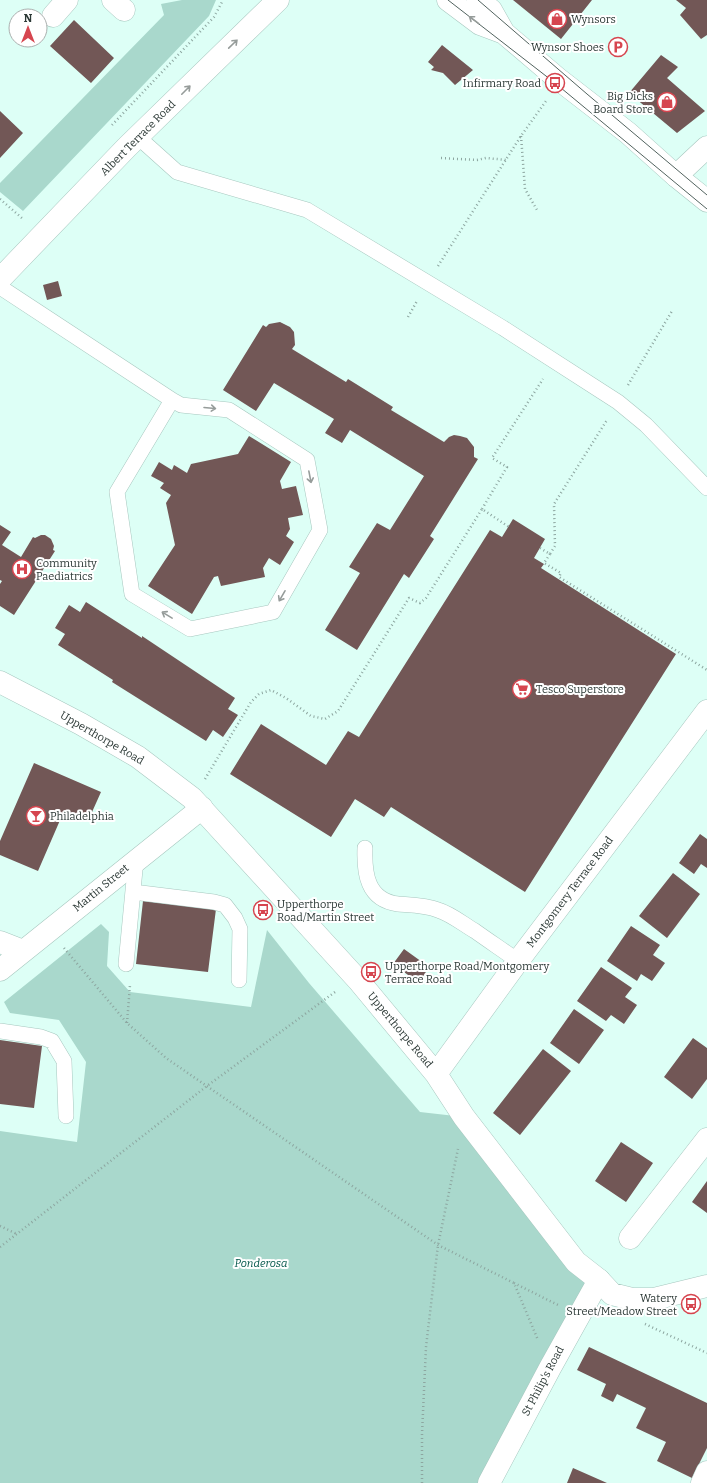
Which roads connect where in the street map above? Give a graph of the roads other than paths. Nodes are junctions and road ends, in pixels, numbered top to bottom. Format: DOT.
graph roads {
  1 [pos="278,0"];
  2 [pos="448,0"];
  3 [pos="478,0"];
  4 [pos="504,32"];
  5 [pos="138,137"];
  6 [pos="707,147"];
  7 [pos="676,176"];
  8 [pos="707,201"];
  9 [pos="0,279"];
  10 [pos="0,288"];
  11 [pos="172,400"];
  12 [pos="707,488"];
  13 [pos="0,682"];
  14 [pos="707,711"];
  15 [pos="197,803"];
  16 [pos="365,848"];
  17 [pos="136,859"];
  18 [pos="133,892"];
  19 [pos="0,942"];
  20 [pos="23,951"];
  21 [pos="518,961"];
  22 [pos="126,964"];
  23 [pos="0,970"];
  24 [pos="239,980"];
  25 [pos="0,1031"];
  26 [pos="436,1074"];
  27 [pos="66,1116"];
  28 [pos="707,1140"];
  29 [pos="630,1238"];
  30 [pos="599,1280"];
  31 [pos="707,1286"];
  32 [pos="707,1472"];
  33 [pos="489,1483"];
  34 [pos="702,1483"];
  5 -- 1 [label="street, Albert Terrace Road, one-way"];
  4 -- 2 [label="street, one-way"];
  3 -- 4 [label="street"];
  4 -- 7 [label="street"];
  5 -- 9 [label="street, Albert Terrace Road"];
  5 -- 12 [label="lane"];
  6 -- 7 [label="street"];
  7 -- 8 [label="street"];
  10 -- 11 [label="lane"];
  11 -- 11 [label="lane, one-way"];
  13 -- 15 [label="street, Upperthorpe Road"];
  14 -- 21 [label="street, Montgomery Terrace Road"];
  15 -- 17 [label="street, Martin Street"];
  15 -- 26 [label="street, Upperthorpe Road"];
  16 -- 21 [label="lane"];
  17 -- 18 [label="lane"];
  17 -- 20 [label="street, Martin Street"];
  18 -- 22 [label="lane"];
  18 -- 24 [label="lane"];
  19 -- 20 [label="street"];
  20 -- 23 [label="street, Martin Street"];
  21 -- 26 [label="street, Montgomery Terrace Road"];
  25 -- 27 [label="lane"];
  26 -- 30 [label="street, Upperthorpe Road"];
  28 -- 29 [label="street"];
  30 -- 31 [label="street, Upperthorpe Road"];
  30 -- 33 [label="street, St Philip's Road"];
  32 -- 34 [label="street"];
}
